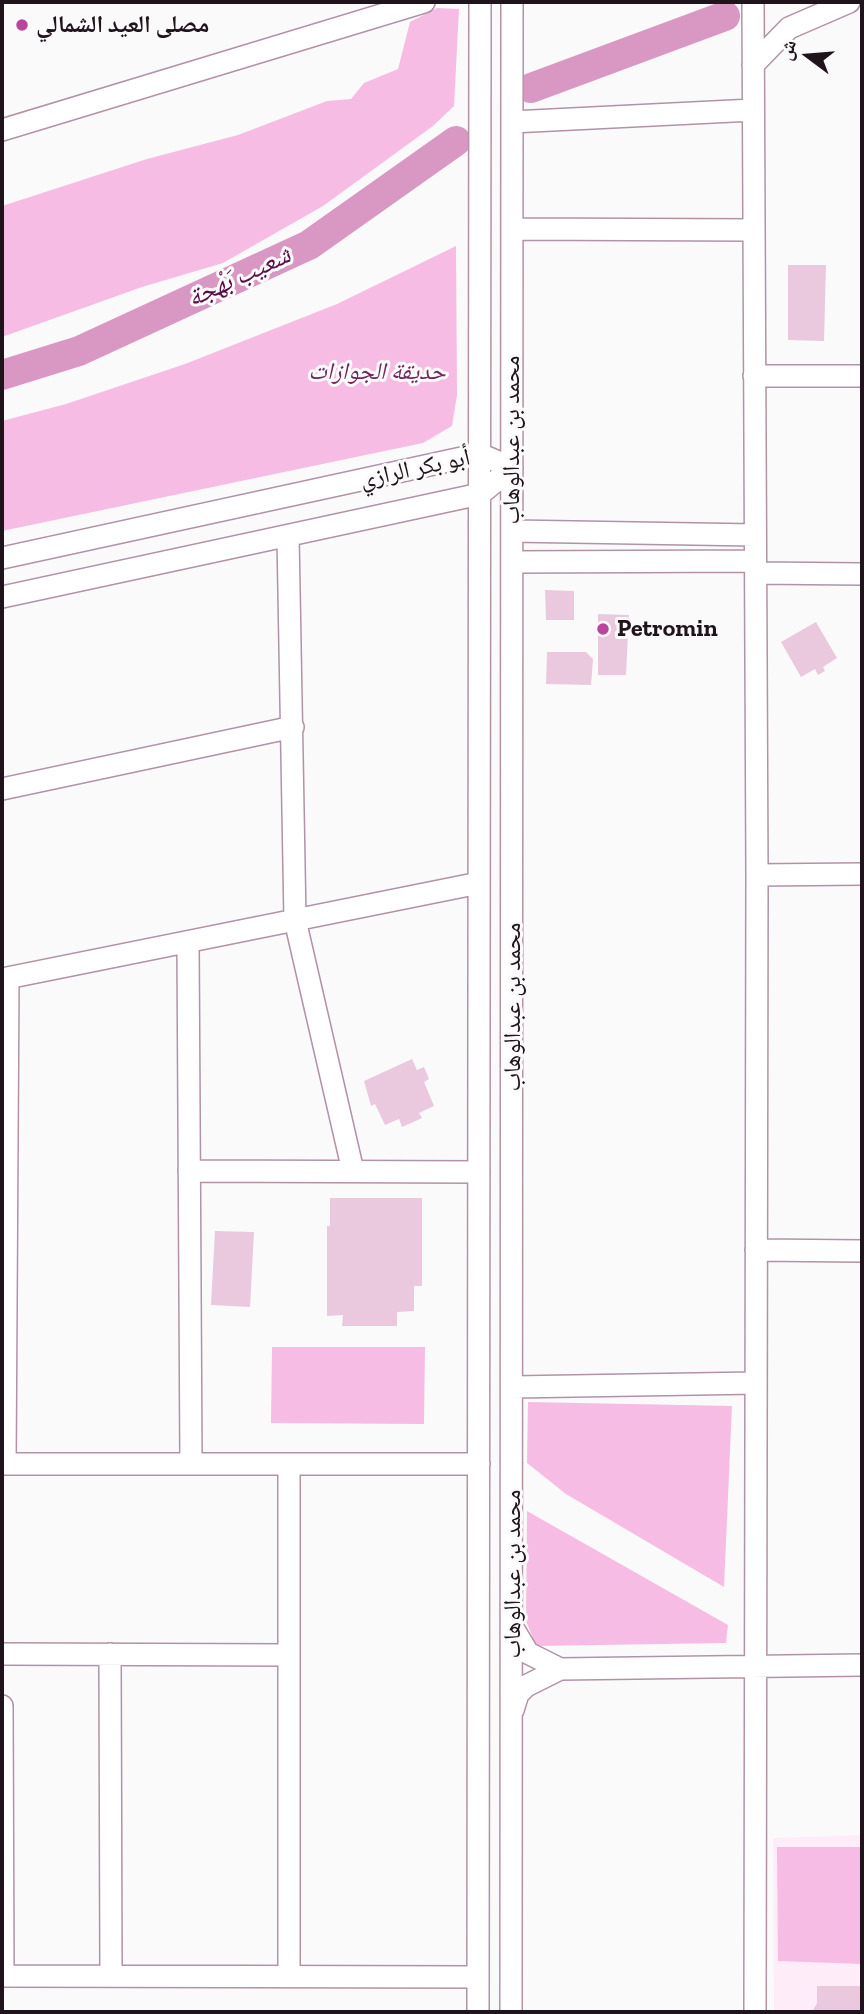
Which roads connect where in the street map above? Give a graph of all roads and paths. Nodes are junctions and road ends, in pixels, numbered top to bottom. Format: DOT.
graph roads {
  1 [pos="424,2"];
  2 [pos="480,2"];
  3 [pos="512,2"];
  4 [pos="753,2"];
  5 [pos="849,2"];
  6 [pos="753,65"];
  7 [pos="753,110"];
  8 [pos="512,122"];
  9 [pos="2,130"];
  10 [pos="512,229"];
  11 [pos="754,230"];
  12 [pos="754,376"];
  13 [pos="862,376"];
  14 [pos="480,454"];
  15 [pos="513,468"];
  16 [pos="480,494"];
  17 [pos="512,531"];
  18 [pos="755,535"];
  19 [pos="288,536"];
  20 [pos="2,558"];
  21 [pos="512,562"];
  22 [pos="756,567"];
  23 [pos="862,574"];
  24 [pos="2,597"];
  25 [pos="293,727"];
  26 [pos="2,789"];
  27 [pos="862,874"];
  28 [pos="757,875"];
  29 [pos="479,883"];
  30 [pos="295,920"];
  31 [pos="188,942"];
  32 [pos="5,979"];
  33 [pos="189,1171"];
  34 [pos="353,1171"];
  35 [pos="479,1172"];
  36 [pos="756,1250"];
  37 [pos="862,1251"];
  38 [pos="4,1275"];
  39 [pos="756,1383"];
  40 [pos="513,1387"];
  41 [pos="3,1464"];
  42 [pos="191,1464"];
  43 [pos="289,1464"];
  44 [pos="479,1464"];
  45 [pos="513,1628"];
  46 [pos="2,1654"];
  47 [pos="110,1654"];
  48 [pos="289,1655"];
  49 [pos="862,1665"];
  50 [pos="755,1666"];
  51 [pos="560,1669"];
  52 [pos="2,1706"];
  53 [pos="513,1712"];
  54 [pos="2,1859"];
  55 [pos="2,1976"];
  56 [pos="111,1976"];
  57 [pos="289,1976"];
  58 [pos="478,1977"];
  59 [pos="478,2012"];
  60 [pos="511,2012"];
  61 [pos="755,2012"];
  1 -- 9 [label="street"];
  2 -- 14 [label="street, محمد بن عبدالوهاب"];
  3 -- 8 [label="street, محمد بن عبدالوهاب"];
  4 -- 6 [label="street"];
  5 -- 6 [label="street"];
  6 -- 7 [label="street"];
  7 -- 8 [label="street"];
  7 -- 11 [label="street"];
  8 -- 10 [label="street, محمد بن عبدالوهاب"];
  10 -- 11 [label="street"];
  10 -- 15 [label="street, محمد بن عبدالوهاب"];
  11 -- 12 [label="street"];
  12 -- 13 [label="street"];
  12 -- 18 [label="street"];
  14 -- 15 [label="street, أبو بكر الرازي"];
  14 -- 16 [label="street, محمد بن عبدالوهاب"];
  14 -- 20 [label="street, أبو بكر الرازي"];
  15 -- 16 [label="street, أبو بكر الرازي"];
  15 -- 17 [label="street, محمد بن عبدالوهاب"];
  16 -- 19 [label="street, أبو بكر الرازي"];
  16 -- 29 [label="street, محمد بن عبدالوهاب"];
  17 -- 18 [label="street"];
  17 -- 21 [label="street, محمد بن عبدالوهاب"];
  18 -- 22 [label="street"];
  19 -- 24 [label="street, أبو بكر الرازي"];
  19 -- 25 [label="street"];
  21 -- 22 [label="street"];
  21 -- 40 [label="street, محمد بن عبدالوهاب"];
  22 -- 23 [label="street"];
  22 -- 28 [label="street"];
  25 -- 26 [label="street"];
  25 -- 30 [label="street"];
  27 -- 28 [label="street"];
  28 -- 36 [label="street"];
  29 -- 30 [label="street"];
  29 -- 35 [label="street, محمد بن عبدالوهاب"];
  30 -- 31 [label="street"];
  30 -- 34 [label="street"];
  31 -- 32 [label="street"];
  31 -- 33 [label="street"];
  32 -- 38 [label="street"];
  33 -- 34 [label="street"];
  33 -- 42 [label="street"];
  34 -- 35 [label="street"];
  35 -- 44 [label="street, محمد بن عبدالوهاب"];
  36 -- 37 [label="street"];
  36 -- 39 [label="street"];
  38 -- 41 [label="street"];
  39 -- 40 [label="street"];
  39 -- 50 [label="street"];
  40 -- 45 [label="street, محمد بن عبدالوهاب"];
  41 -- 42 [label="street"];
  42 -- 43 [label="street"];
  43 -- 44 [label="street"];
  43 -- 48 [label="street"];
  44 -- 58 [label="street, محمد بن عبدالوهاب"];
  45 -- 51 [label="street"];
  45 -- 53 [label="street, محمد بن عبدالوهاب"];
  46 -- 47 [label="street"];
  47 -- 48 [label="street"];
  47 -- 56 [label="street"];
  48 -- 57 [label="street"];
  49 -- 50 [label="street"];
  50 -- 51 [label="street"];
  50 -- 61 [label="street"];
  51 -- 53 [label="street"];
  52 -- 54 [label="street"];
  53 -- 60 [label="street, محمد بن عبدالوهاب"];
  54 -- 55 [label="street"];
  55 -- 56 [label="street"];
  56 -- 57 [label="street"];
  57 -- 58 [label="street"];
  58 -- 59 [label="street, محمد بن عبدالوهاب"];
}
